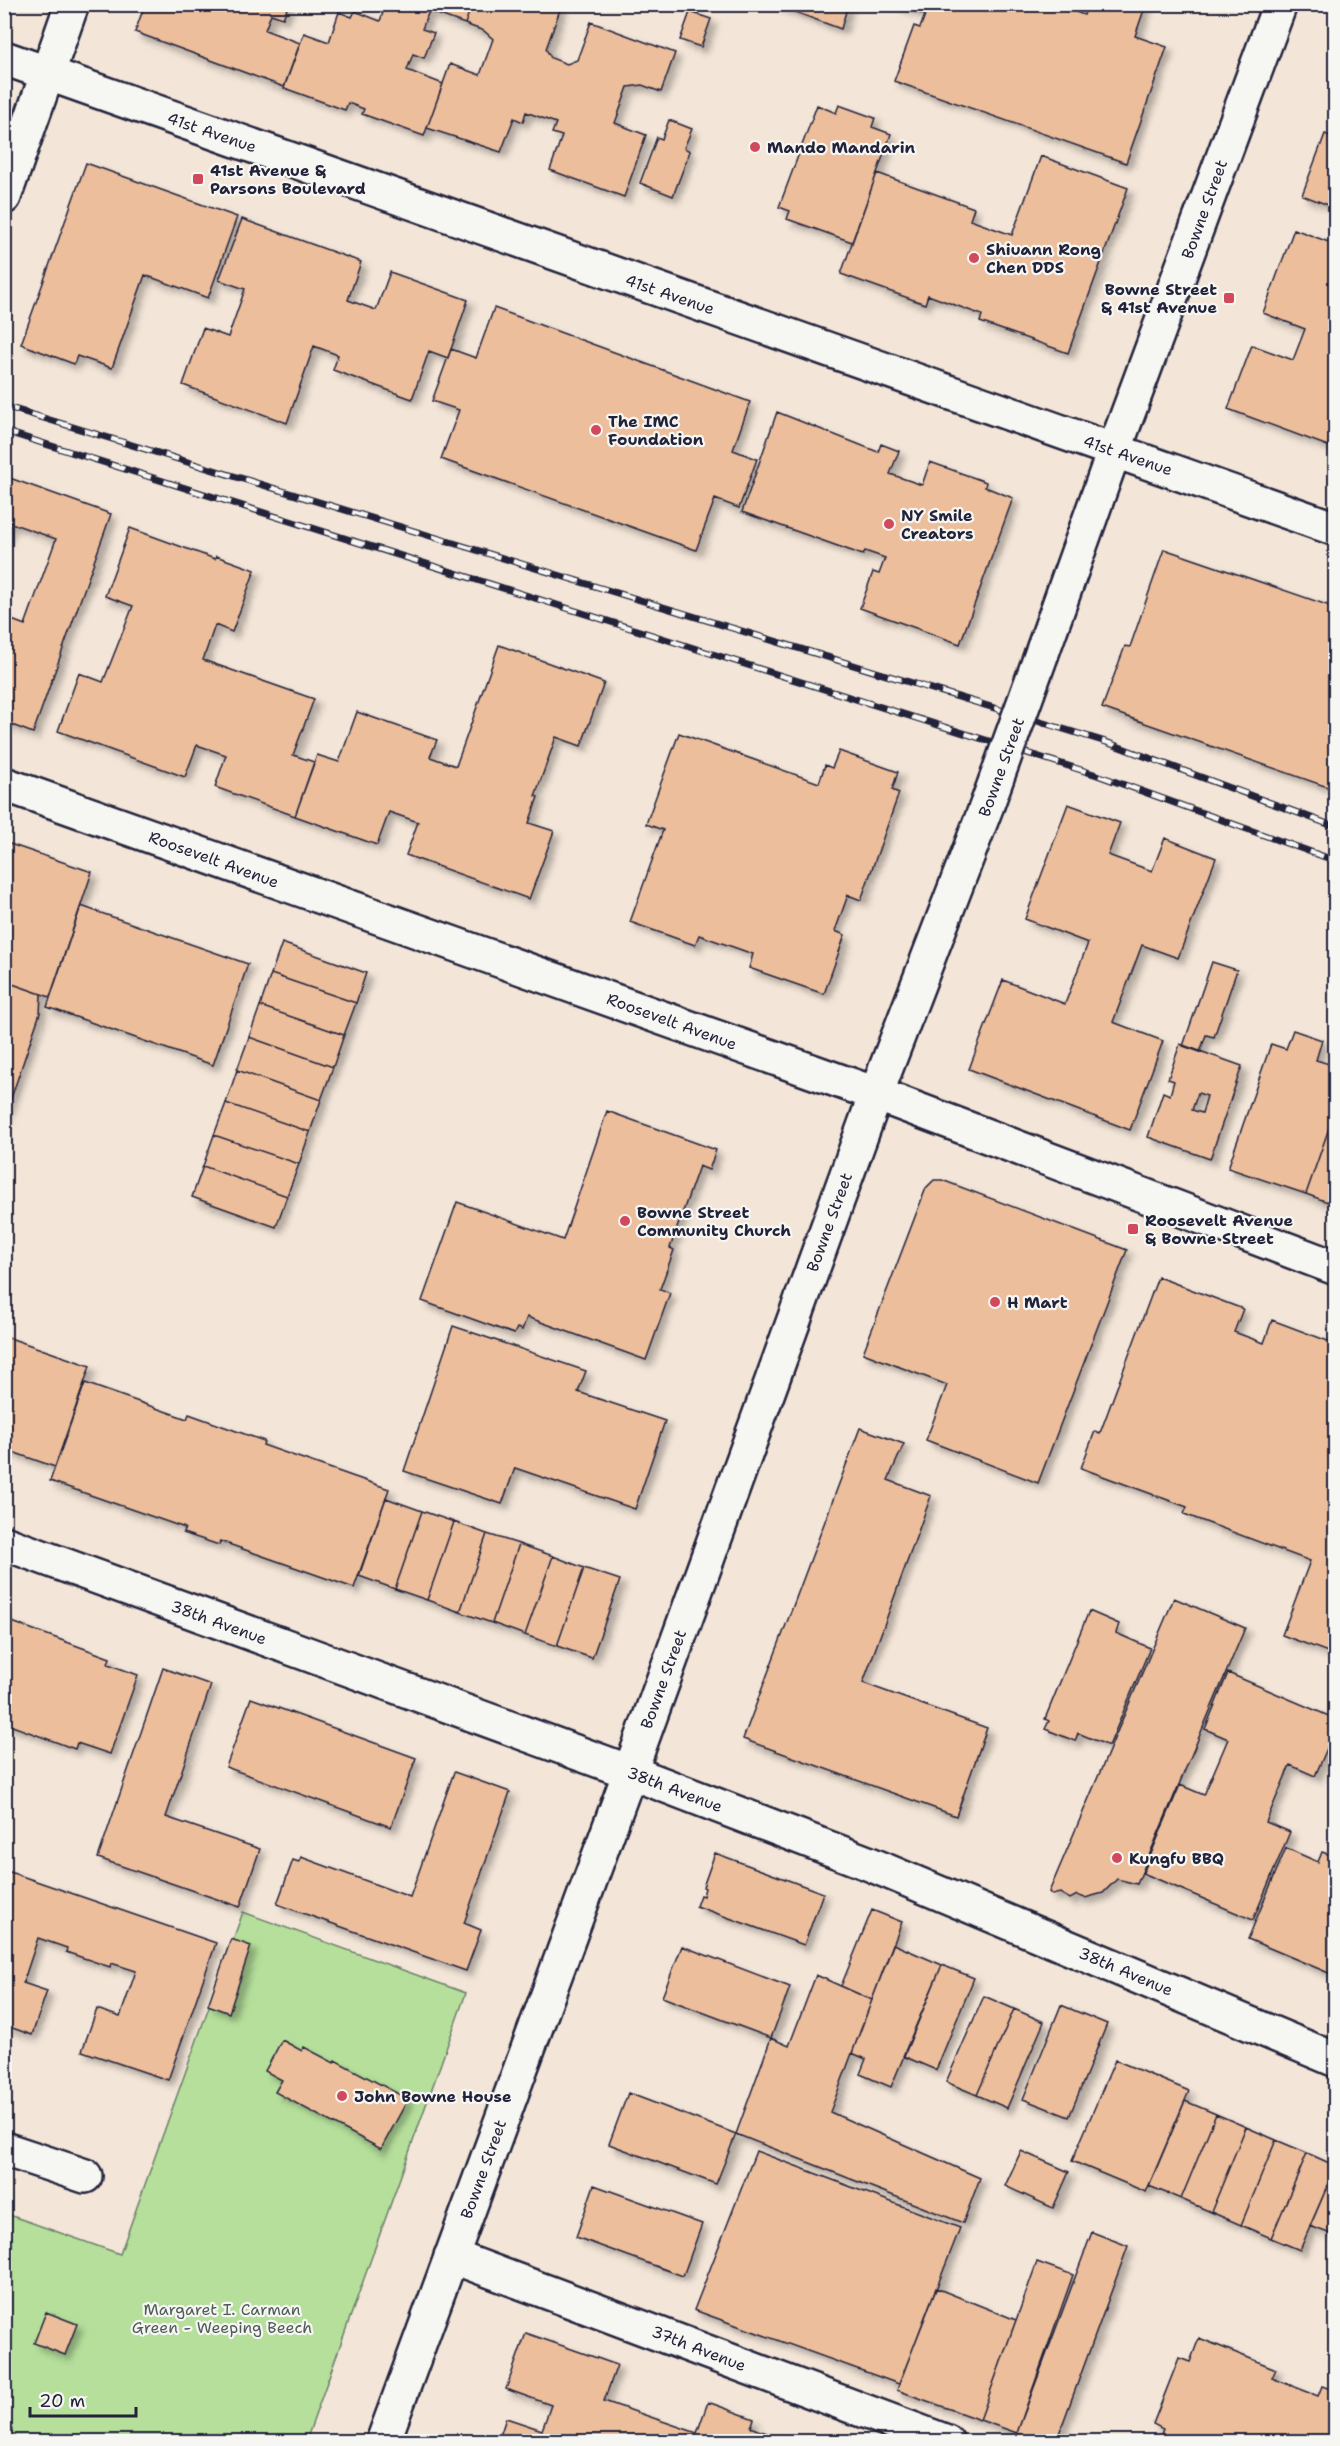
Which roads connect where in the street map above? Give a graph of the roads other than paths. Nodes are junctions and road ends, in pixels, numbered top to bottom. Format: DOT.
graph roads {
  1 [pos="72,4"];
  2 [pos="1280,4"];
  3 [pos="4,58"];
  4 [pos="47,73"];
  5 [pos="4,197"];
  6 [pos="1114,451"];
  7 [pos="1335,529"];
  8 [pos="4,784"];
  9 [pos="876,1094"];
  10 [pos="1335,1268"];
  11 [pos="4,1543"];
  12 [pos="630,1772"];
  13 [pos="1335,2060"];
  14 [pos="4,2148"];
  15 [pos="85,2176"];
  16 [pos="451,2256"];
  17 [pos="383,2442"];
  18 [pos="947,2442"];
  1 -- 4 [label="street"];
  2 -- 6 [label="street, Bowne Street"];
  3 -- 4 [label="street, 41st Avenue"];
  4 -- 5 [label="street"];
  4 -- 6 [label="street, 41st Avenue"];
  6 -- 7 [label="street, 41st Avenue"];
  6 -- 9 [label="street, Bowne Street, bridge"];
  8 -- 9 [label="street, Roosevelt Avenue"];
  9 -- 10 [label="street, Roosevelt Avenue"];
  9 -- 12 [label="street, Bowne Street"];
  11 -- 12 [label="street, 38th Avenue"];
  12 -- 13 [label="street, 38th Avenue"];
  12 -- 16 [label="street, Bowne Street"];
  14 -- 15 [label="street"];
  16 -- 17 [label="street, Bowne Street"];
  16 -- 18 [label="street, 37th Avenue"];
}
